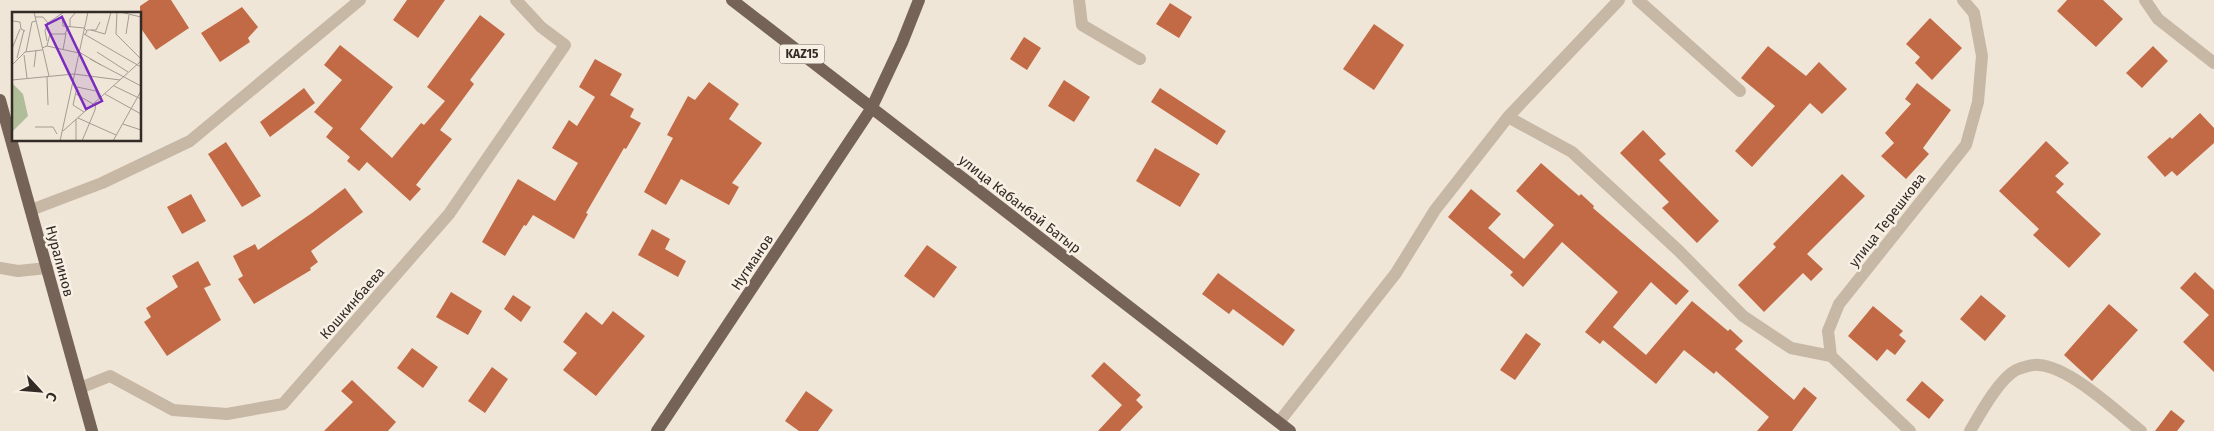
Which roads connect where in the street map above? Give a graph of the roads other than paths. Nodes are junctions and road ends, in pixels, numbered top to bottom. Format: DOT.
graph roads {
  1 [pos="360,0"];
  2 [pos="516,0"];
  3 [pos="732,0"];
  4 [pos="919,0"];
  5 [pos="1079,0"];
  6 [pos="1619,0"];
  7 [pos="1638,0"];
  8 [pos="1963,0"];
  9 [pos="2145,0"];
  10 [pos="1140,59"];
  11 [pos="2214,63"];
  12 [pos="1740,91"];
  13 [pos="0,100"];
  14 [pos="872,109"];
  15 [pos="1508,117"];
  16 [pos="31,210"];
  17 [pos="0,268"];
  18 [pos="47,268"];
  19 [pos="1831,356"];
  20 [pos="80,388"];
  21 [pos="1285,428"];
  22 [pos="92,431"];
  23 [pos="657,431"];
  24 [pos="1910,431"];
  25 [pos="1970,431"];
  26 [pos="2141,431"];
  1 -- 16 [label="street"];
  2 -- 20 [label="street, Кошкинбаева"];
  3 -- 14 [label="main road, улица Кабанбай Батыр / KAZ15"];
  4 -- 14 [label="main road, Нугманов"];
  5 -- 10 [label="street"];
  6 -- 15 [label="street"];
  7 -- 12 [label="street"];
  8 -- 19 [label="street, улица Терешкова"];
  9 -- 11 [label="street"];
  13 -- 16 [label="main road, Нуралинов"];
  14 -- 21 [label="main road, улица Кабанбай Батыр"];
  14 -- 23 [label="main road, Нугманов"];
  15 -- 19 [label="street"];
  15 -- 21 [label="street"];
  16 -- 18 [label="main road, Нуралинов"];
  17 -- 18 [label="street"];
  18 -- 20 [label="main road, Нуралинов"];
  19 -- 24 [label="street"];
  20 -- 22 [label="main road, Нуралинов"];
  25 -- 26 [label="street"];
}
